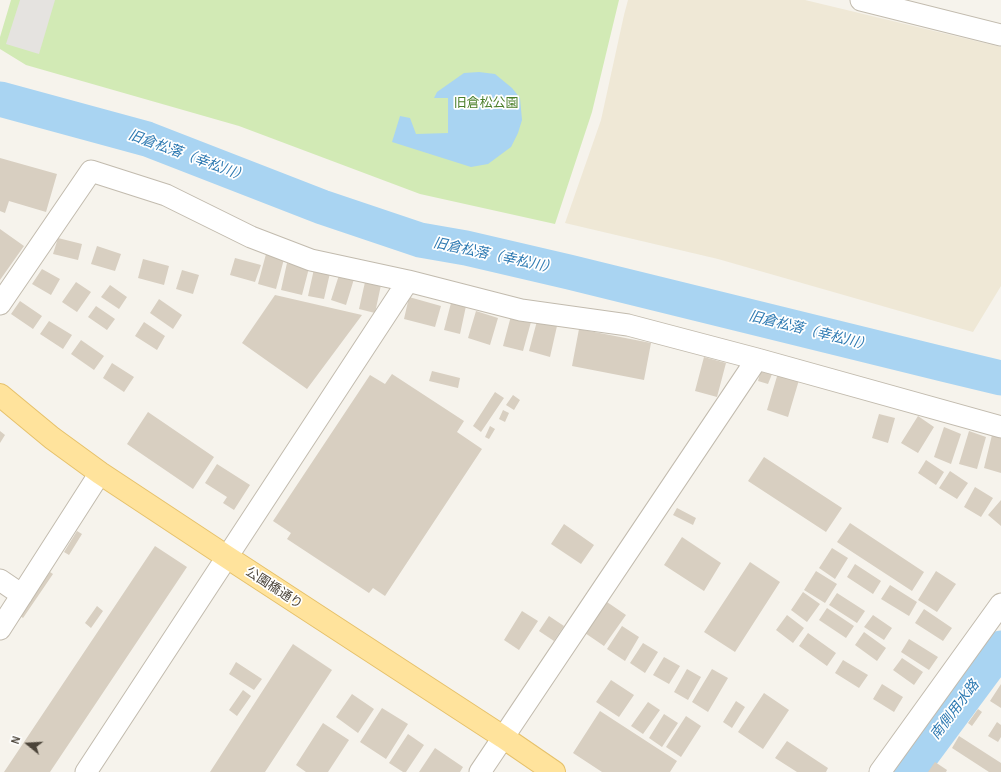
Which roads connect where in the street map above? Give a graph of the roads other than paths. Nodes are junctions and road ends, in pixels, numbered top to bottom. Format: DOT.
graph roads {
  1 [pos="861,0"];
  2 [pos="1001,36"];
  3 [pos="408,281"];
  4 [pos="0,304"];
  5 [pos="757,359"];
  6 [pos="0,395"];
  7 [pos="1001,427"];
  8 [pos="100,473"];
  9 [pos="227,557"];
  10 [pos="0,580"];
  11 [pos="22,595"];
  12 [pos="1001,604"];
  13 [pos="0,629"];
  14 [pos="503,737"];
  15 [pos="86,772"];
  16 [pos="480,772"];
  17 [pos="554,772"];
  18 [pos="880,772"];
  1 -- 2 [label="street"];
  3 -- 4 [label="street"];
  3 -- 5 [label="street"];
  3 -- 9 [label="street"];
  5 -- 7 [label="street"];
  5 -- 14 [label="street"];
  6 -- 8 [label="main road, 公園橋通り"];
  8 -- 9 [label="main road, 公園橋通り"];
  8 -- 11 [label="street"];
  9 -- 14 [label="main road, 公園橋通り"];
  9 -- 15 [label="street"];
  10 -- 11 [label="street"];
  11 -- 13 [label="street"];
  12 -- 18 [label="street"];
  14 -- 16 [label="street"];
  14 -- 17 [label="main road, 公園橋通り"];
}
